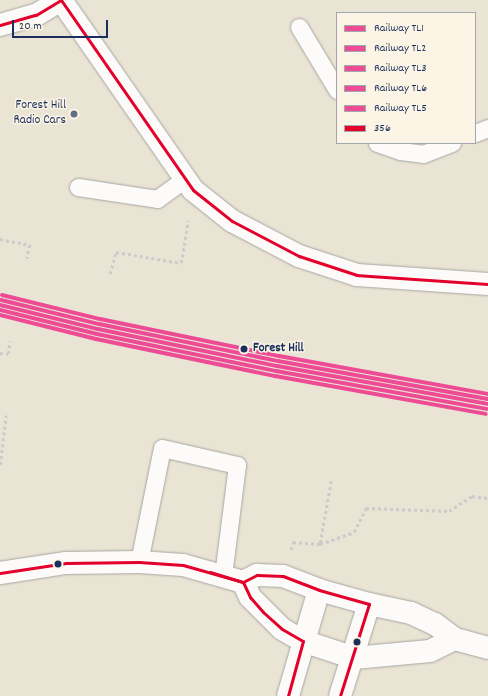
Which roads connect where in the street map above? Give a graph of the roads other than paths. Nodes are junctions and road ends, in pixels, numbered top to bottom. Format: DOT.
graph roads {
  1 [pos="61,0"];
  2 [pos="0,25"];
  3 [pos="299,27"];
  4 [pos="336,88"];
  5 [pos="488,128"];
  6 [pos="476,133"];
  7 [pos="380,144"];
  8 [pos="449,144"];
  9 [pos="189,184"];
  10 [pos="78,187"];
  11 [pos="488,284"];
  12 [pos="139,562"];
  13 [pos="0,573"];
  14 [pos="233,579"];
  15 [pos="319,590"];
  16 [pos="369,604"];
  17 [pos="455,639"];
  18 [pos="303,641"];
  19 [pos="488,648"];
  20 [pos="354,658"];
  21 [pos="288,696"];
  22 [pos="340,696"];
  1 -- 2 [label="main road"];
  1 -- 9 [label="main road"];
  3 -- 4 [label="lane"];
  5 -- 6 [label="lane"];
  7 -- 8 [label="lane"];
  9 -- 10 [label="lane"];
  9 -- 11 [label="main road"];
  12 -- 13 [label="main road"];
  12 -- 14 [label="main road"];
  12 -- 14 [label="lane"];
  14 -- 15 [label="main road"];
  14 -- 18 [label="main road"];
  15 -- 16 [label="main road"];
  15 -- 18 [label="main road"];
  16 -- 17 [label="main road"];
  16 -- 20 [label="main road"];
  17 -- 19 [label="main road"];
  17 -- 20 [label="main road"];
  18 -- 20 [label="main road"];
  18 -- 21 [label="main road"];
  20 -- 22 [label="main road"];
}
